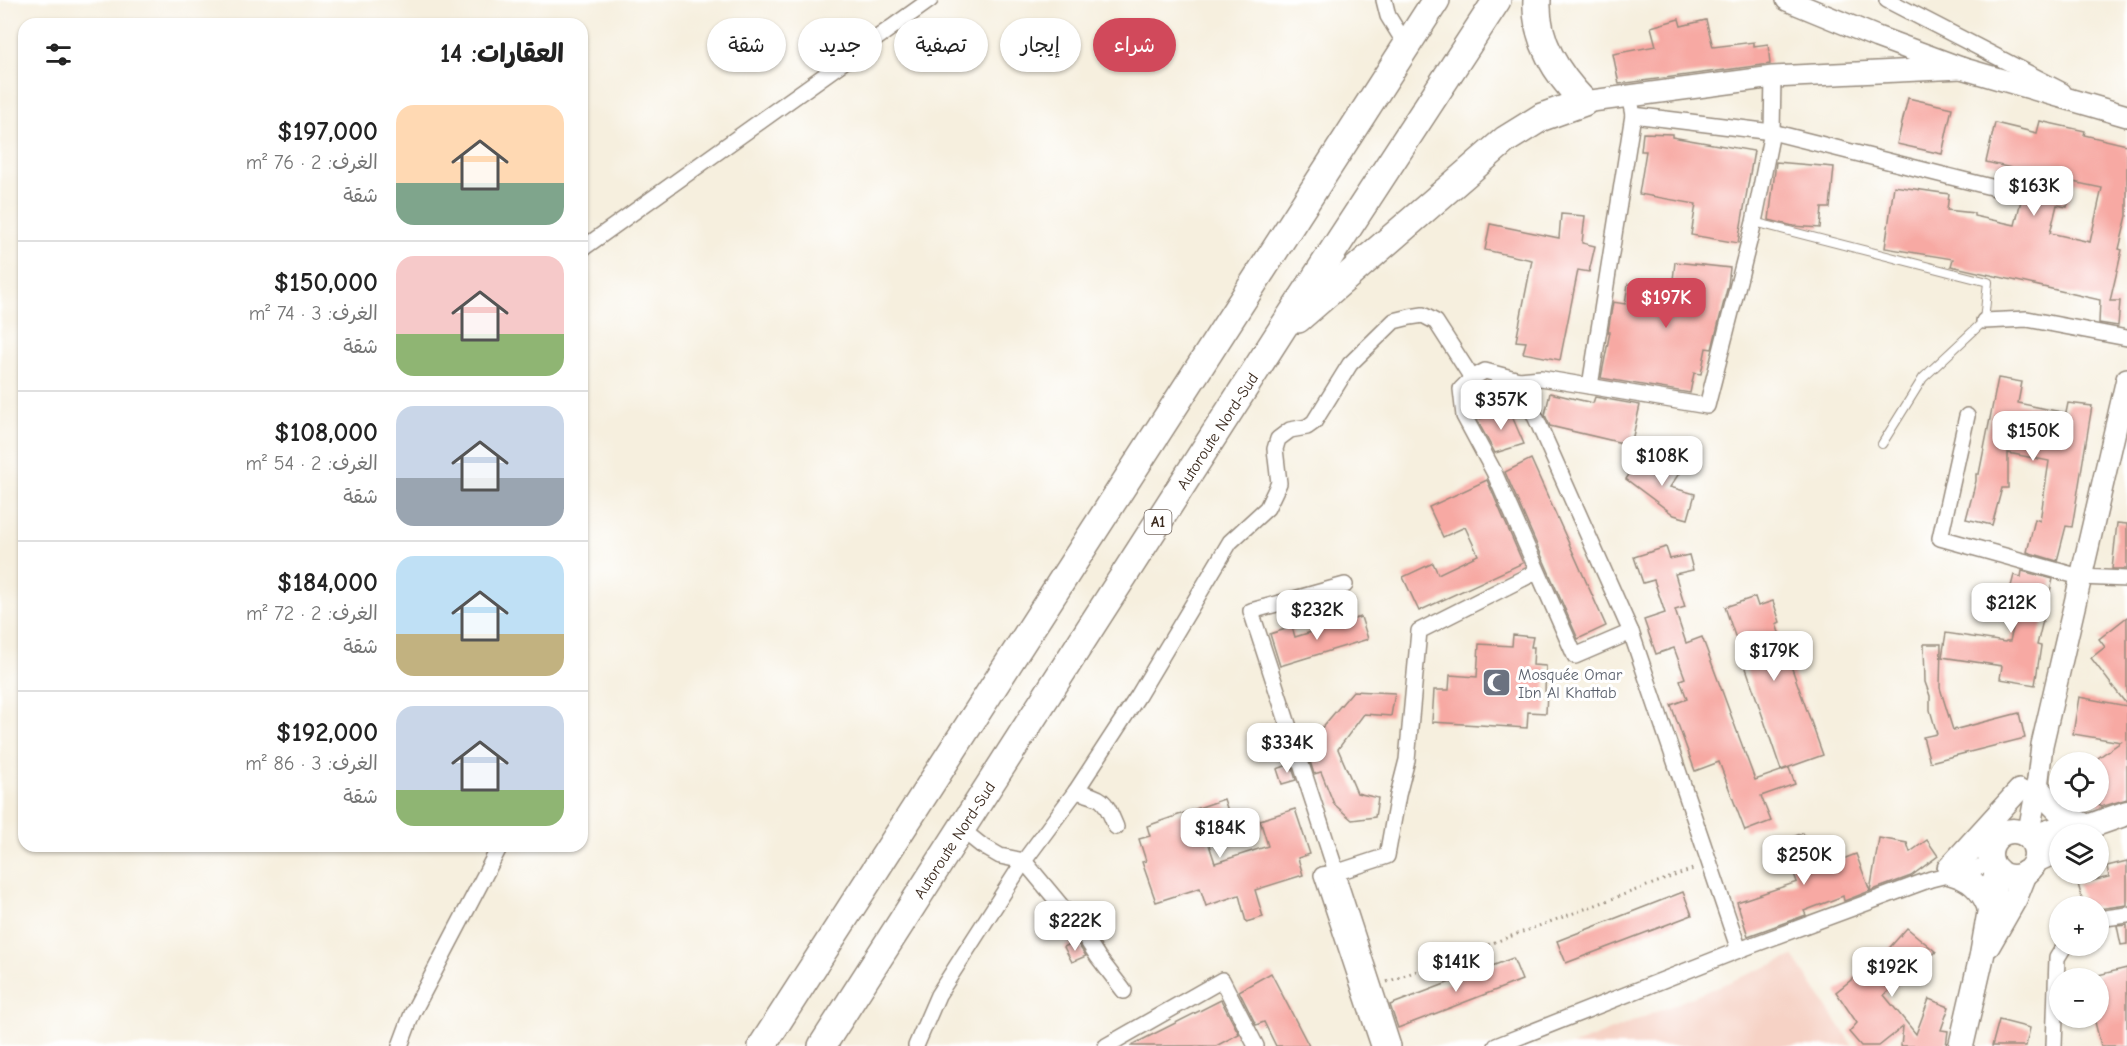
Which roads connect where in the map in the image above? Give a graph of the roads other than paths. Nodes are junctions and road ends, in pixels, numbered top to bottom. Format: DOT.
graph roads {
  1 [pos="930,0"];
  2 [pos="1384,0"];
  3 [pos="1436,0"];
  4 [pos="1497,0"];
  5 [pos="1537,0"];
  6 [pos="1787,0"];
  7 [pos="1891,1"];
  8 [pos="1406,45"];
  9 [pos="1962,68"];
  10 [pos="1773,77"];
  11 [pos="1584,102"];
  12 [pos="2088,103"];
  13 [pos="1631,105"];
  14 [pos="2127,116"];
  15 [pos="1772,132"];
  16 [pos="1999,189"];
  17 [pos="1754,222"];
  18 [pos="588,245"];
  19 [pos="1984,321"];
  20 [pos="1282,329"];
  21 [pos="2127,338"];
  22 [pos="1472,378"];
  23 [pos="2127,379"];
  24 [pos="1519,380"];
  25 [pos="1590,386"];
  26 [pos="1967,416"];
  27 [pos="1882,444"];
  28 [pos="1536,572"];
  29 [pos="2080,577"];
  30 [pos="2127,579"];
  31 [pos="1345,585"];
  32 [pos="1631,632"];
  33 [pos="2028,789"];
  34 [pos="1076,791"];
  35 [pos="2127,813"];
  36 [pos="2076,824"];
  37 [pos="2099,824"];
  38 [pos="1116,827"];
  39 [pos="962,829"];
  40 [pos="2049,836"];
  41 [pos="2049,850"];
  42 [pos="497,852"];
  43 [pos="2030,852"];
  44 [pos="1996,853"];
  45 [pos="1024,861"];
  46 [pos="1335,873"];
  47 [pos="1944,873"];
  48 [pos="1989,906"];
  49 [pos="2127,915"];
  50 [pos="2109,917"];
  51 [pos="1739,950"];
  52 [pos="1982,955"];
  53 [pos="2058,956"];
  54 [pos="1124,991"];
  55 [pos="400,1046"];
  56 [pos="762,1046"];
  57 [pos="822,1046"];
  58 [pos="916,1046"];
  59 [pos="1106,1046"];
  60 [pos="1256,1046"];
  61 [pos="1379,1046"];
  62 [pos="1393,1046"];
  63 [pos="1496,1046"];
  64 [pos="1961,1046"];
  65 [pos="2054,1046"];
  1 -- 18 [label="street"];
  2 -- 8 [label="street"];
  3 -- 8 [label="highway"];
  4 -- 20 [label="highway, Autoroute Nord-Sud / A1"];
  5 -- 11 [label="highway"];
  6 -- 9 [label="main road"];
  7 -- 12 [label="street"];
  8 -- 56 [label="highway"];
  9 -- 10 [label="main road"];
  9 -- 12 [label="main road"];
  10 -- 13 [label="main road"];
  10 -- 15 [label="street"];
  11 -- 13 [label="main road"];
  11 -- 20 [label="highway"];
  12 -- 14 [label="main road"];
  13 -- 15 [label="street"];
  13 -- 25 [label="street"];
  15 -- 16 [label="street"];
  15 -- 17 [label="street"];
  17 -- 19 [label="lane"];
  17 -- 25 [label="street"];
  19 -- 21 [label="street"];
  19 -- 27 [label="lane"];
  20 -- 39 [label="highway, Autoroute Nord-Sud / A1"];
  22 -- 24 [label="street"];
  22 -- 28 [label="street"];
  22 -- 34 [label="street"];
  23 -- 29 [label="main road"];
  24 -- 25 [label="street"];
  24 -- 32 [label="street"];
  26 -- 29 [label="street"];
  28 -- 32 [label="street"];
  28 -- 46 [label="street"];
  29 -- 30 [label="street"];
  29 -- 33 [label="main road"];
  31 -- 46 [label="street"];
  32 -- 51 [label="street"];
  33 -- 36 [label="main road"];
  33 -- 43 [label="main road"];
  33 -- 44 [label="main road"];
  33 -- 47 [label="main road"];
  34 -- 38 [label="street"];
  34 -- 45 [label="street"];
  35 -- 37 [label="main road"];
  39 -- 45 [label="street"];
  39 -- 57 [label="highway, Autoroute Nord-Sud / A1"];
  40 -- 43 [label="main road"];
  41 -- 43 [label="main road"];
  42 -- 55 [label="street"];
  43 -- 44 [label="main road"];
  43 -- 44 [label="main road"];
  43 -- 52 [label="main road"];
  44 -- 47 [label="street"];
  44 -- 47 [label="street"];
  44 -- 48 [label="main road"];
  45 -- 54 [label="street"];
  45 -- 58 [label="street"];
  46 -- 61 [label="street"];
  46 -- 62 [label="street"];
  47 -- 48 [label="main road"];
  47 -- 51 [label="street"];
  48 -- 52 [label="main road"];
  49 -- 50 [label="street"];
  51 -- 63 [label="street"];
  52 -- 64 [label="main road"];
  53 -- 65 [label="street"];
  59 -- 60 [label="street"];
}
